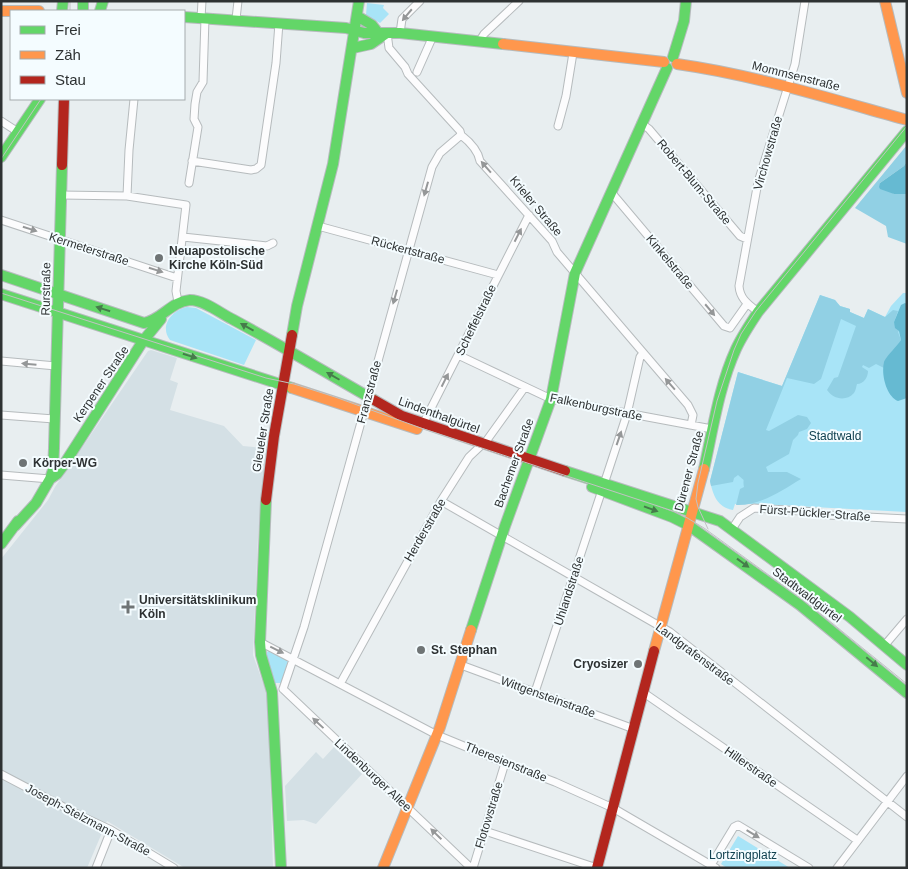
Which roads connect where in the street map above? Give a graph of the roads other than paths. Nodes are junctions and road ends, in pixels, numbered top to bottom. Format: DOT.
graph roads {
  1 [pos="202,1"];
  2 [pos="238,1"];
  3 [pos="360,1"];
  4 [pos="420,1"];
  5 [pos="519,1"];
  6 [pos="686,1"];
  7 [pos="805,1"];
  8 [pos="885,1"];
  9 [pos="357,16"];
  10 [pos="185,17"];
  11 [pos="203,18"];
  12 [pos="236,20"];
  13 [pos="279,23"];
  14 [pos="356,30"];
  15 [pos="400,33"];
  16 [pos="383,34"];
  17 [pos="433,36"];
  18 [pos="479,42"];
  19 [pos="353,48"];
  20 [pos="573,53"];
  21 [pos="670,63"];
  22 [pos="417,72"];
  23 [pos="789,86"];
  24 [pos="907,93"];
  25 [pos="39,100"];
  26 [pos="64,100"];
  27 [pos="134,100"];
  28 [pos="907,120"];
  29 [pos="1,121"];
  30 [pos="641,123"];
  31 [pos="558,126"];
  32 [pos="907,131"];
  33 [pos="18,132"];
  34 [pos="461,136"];
  35 [pos="1,156"];
  36 [pos="192,161"];
  37 [pos="189,183"];
  38 [pos="611,192"];
  39 [pos="61,195"];
  40 [pos="127,196"];
  41 [pos="528,215"];
  42 [pos="1,220"];
  43 [pos="318,226"];
  44 [pos="182,237"];
  45 [pos="60,239"];
  46 [pos="747,239"];
  47 [pos="273,243"];
  48 [pos="409,251"];
  49 [pos="575,273"];
  50 [pos="498,274"];
  51 [pos="1,275"];
  52 [pos="177,278"];
  53 [pos="1,294"];
  54 [pos="58,294"];
  55 [pos="747,304"];
  56 [pos="173,305"];
  57 [pos="57,312"];
  58 [pos="758,312"];
  59 [pos="143,341"];
  60 [pos="161,347"];
  61 [pos="289,352"];
  62 [pos="643,353"];
  63 [pos="458,355"];
  64 [pos="1,361"];
  65 [pos="56,366"];
  66 [pos="282,386"];
  67 [pos="525,387"];
  68 [pos="368,397"];
  69 [pos="551,399"];
  70 [pos="364,412"];
  71 [pos="627,414"];
  72 [pos="1,415"];
  73 [pos="54,419"];
  74 [pos="423,424"];
  75 [pos="692,425"];
  76 [pos="712,429"];
  77 [pos="78,440"];
  78 [pos="480,446"];
  79 [pos="54,448"];
  80 [pos="528,462"];
  81 [pos="1,475"];
  82 [pos="50,479"];
  83 [pos="603,487"];
  84 [pos="441,501"];
  85 [pos="691,511"];
  86 [pos="907,520"];
  87 [pos="688,525"];
  88 [pos="732,529"];
  89 [pos="502,536"];
  90 [pos="1,544"];
  91 [pos="573,578"];
  92 [pos="907,619"];
  93 [pos="661,627"];
  94 [pos="260,642"];
  95 [pos="884,646"];
  96 [pos="294,658"];
  97 [pos="461,665"];
  98 [pos="907,665"];
  99 [pos="340,684"];
  100 [pos="278,691"];
  101 [pos="535,692"];
  102 [pos="644,693"];
  103 [pos="907,693"];
  104 [pos="634,729"];
  105 [pos="438,735"];
  106 [pos="504,763"];
  107 [pos="1,774"];
  108 [pos="907,776"];
  109 [pos="887,802"];
  110 [pos="408,807"];
  111 [pos="614,808"];
  112 [pos="907,817"];
  113 [pos="111,830"];
  114 [pos="485,831"];
  115 [pos="857,840"];
  116 [pos="714,866"];
  117 [pos="96,868"];
  118 [pos="174,868"];
  119 [pos="281,868"];
  120 [pos="383,868"];
  121 [pos="472,868"];
  122 [pos="597,868"];
  123 [pos="808,868"];
  124 [pos="837,868"];
  1 -- 11 [label="street"];
  2 -- 12 [label="street"];
  3 -- 9 [label="main road, Gleueler Straße"];
  4 -- 15 [label="street, one-way"];
  5 -- 18 [label="street"];
  6 -- 21 [label="main road, Bachemer Straße"];
  7 -- 23 [label="street, Virchowstraße"];
  8 -- 24 [label="main road"];
  9 -- 14 [label="main road, Gleueler Straße"];
  9 -- 16 [label="main road"];
  10 -- 11 [label="main road, Mommsenstraße"];
  11 -- 12 [label="main road, Mommsenstraße"];
  11 -- 36 [label="street"];
  12 -- 13 [label="main road, Mommsenstraße"];
  13 -- 14 [label="main road, Mommsenstraße"];
  13 -- 36 [label="street"];
  14 -- 16 [label="main road, Mommsenstraße"];
  14 -- 19 [label="main road, Gleueler Straße"];
  15 -- 16 [label="main road, Mommsenstraße"];
  15 -- 17 [label="main road, Mommsenstraße"];
  16 -- 19 [label="main road"];
  16 -- 34 [label="street, Krieler Straße"];
  17 -- 18 [label="main road, Mommsenstraße"];
  17 -- 22 [label="street"];
  18 -- 20 [label="main road, Mommsenstraße"];
  19 -- 43 [label="main road, Gleueler Straße"];
  20 -- 21 [label="main road, Mommsenstraße"];
  20 -- 31 [label="street"];
  21 -- 23 [label="main road, Mommsenstraße"];
  21 -- 30 [label="main road, Bachemer Straße"];
  23 -- 28 [label="main road, Mommsenstraße"];
  23 -- 46 [label="street, Virchowstraße"];
  25 -- 33 [label="main road"];
  26 -- 39 [label="main road, Rurstraße"];
  27 -- 40 [label="street"];
  29 -- 33 [label="street"];
  30 -- 38 [label="main road, Bachemer Straße"];
  30 -- 46 [label="street, Robert-Blum-Straße"];
  32 -- 58 [label="main road, Dürener Straße"];
  33 -- 35 [label="main road"];
  41 -- 34 [label="street, Krieler Straße, one-way"];
  34 -- 48 [label="street, Franzstraße, one-way"];
  36 -- 37 [label="street"];
  38 -- 49 [label="main road, Bachemer Straße"];
  38 -- 55 [label="street, Kinkelstraße, one-way"];
  39 -- 40 [label="street"];
  39 -- 45 [label="main road, Rurstraße"];
  40 -- 44 [label="street"];
  41 -- 49 [label="street, Krieler Straße"];
  50 -- 41 [label="street, Scheffelstraße, one-way"];
  42 -- 45 [label="street, Kermeterstraße, one-way"];
  43 -- 48 [label="street, Rückertstraße"];
  43 -- 61 [label="main road, Gleueler Straße"];
  44 -- 47 [label="street"];
  44 -- 52 [label="street"];
  45 -- 52 [label="street, Kermeterstraße, one-way"];
  45 -- 54 [label="main road, Rurstraße"];
  46 -- 55 [label="street, Virchowstraße"];
  48 -- 50 [label="street, Rückertstraße"];
  48 -- 68 [label="street, Franzstraße, one-way"];
  49 -- 62 [label="street, Krieler Straße"];
  49 -- 69 [label="main road, Bachemer Straße"];
  50 -- 63 [label="street, Scheffelstraße"];
  51 -- 54 [label="main road"];
  52 -- 56 [label="street"];
  53 -- 57 [label="main road, Lindenthalgürtel"];
  56 -- 54 [label="main road, one-way"];
  54 -- 57 [label="main road, Rurstraße"];
  55 -- 58 [label="street"];
  56 -- 59 [label="main road"];
  56 -- 60 [label="main road"];
  61 -- 56 [label="main road, Lindenthalgürtel, one-way"];
  57 -- 59 [label="main road, Lindenthalgürtel"];
  57 -- 65 [label="main road, Rurstraße"];
  58 -- 76 [label="main road, Dürener Straße"];
  59 -- 60 [label="main road, Lindenthalgürtel"];
  59 -- 77 [label="main road, Kerpener Straße"];
  60 -- 66 [label="main road, Lindenthalgürtel, one-way"];
  61 -- 66 [label="main road, Gleueler Straße"];
  68 -- 61 [label="main road, Lindenthalgürtel, one-way"];
  62 -- 71 [label="street, Uhlandstraße"];
  75 -- 62 [label="street, Krieler Straße, one-way"];
  63 -- 67 [label="street, Falkenburgstraße"];
  74 -- 63 [label="street, Scheffelstraße, one-way"];
  65 -- 64 [label="street, one-way"];
  65 -- 73 [label="main road, Rurstraße"];
  66 -- 70 [label="main road, Lindenthalgürtel"];
  66 -- 94 [label="main road, Gleueler Straße"];
  67 -- 69 [label="street, Falkenburgstraße"];
  67 -- 78 [label="street, Herderstraße"];
  68 -- 70 [label="street, Franzstraße"];
  68 -- 74 [label="main road, Lindenthalgürtel"];
  69 -- 71 [label="street, Falkenburgstraße"];
  69 -- 80 [label="main road, Bachemer Straße"];
  70 -- 78 [label="main road, Lindenthalgürtel"];
  70 -- 96 [label="street, Franzstraße"];
  71 -- 75 [label="street, Falkenburgstraße"];
  83 -- 71 [label="street, Uhlandstraße, one-way"];
  72 -- 73 [label="street"];
  73 -- 79 [label="main road, Rurstraße"];
  74 -- 78 [label="main road, Lindenthalgürtel"];
  75 -- 76 [label="street, Falkenburgstraße"];
  76 -- 85 [label="main road, Dürener Straße"];
  77 -- 79 [label="main road, Kerpener Straße"];
  77 -- 82 [label="main road, Kerpener Straße"];
  78 -- 80 [label="main road, Lindenthalgürtel"];
  78 -- 84 [label="street, Herderstraße"];
  79 -- 82 [label="main road, Rurstraße"];
  80 -- 83 [label="main road, Lindenthalgürtel"];
  80 -- 89 [label="main road, Bachemer Straße"];
  81 -- 82 [label="street"];
  82 -- 90 [label="main road, Kerpener Straße"];
  83 -- 85 [label="main road, Lindenthalgürtel"];
  83 -- 87 [label="main road, Lindenthalgürtel, one-way"];
  83 -- 91 [label="street, Uhlandstraße"];
  84 -- 89 [label="street, Landgrafenstraße"];
  84 -- 99 [label="street, Herderstraße"];
  85 -- 87 [label="main road, Dürener Straße"];
  85 -- 88 [label="main road, Stadtwaldgürtel"];
  86 -- 88 [label="street, Fürst-Pückler-Straße"];
  87 -- 93 [label="main road, Dürener Straße"];
  87 -- 103 [label="main road, Stadtwaldgürtel, one-way"];
  88 -- 95 [label="main road, Stadtwaldgürtel"];
  89 -- 91 [label="street, Landgrafenstraße"];
  89 -- 97 [label="main road, Bachemer Straße"];
  91 -- 93 [label="street, Landgrafenstraße"];
  91 -- 101 [label="street, Uhlandstraße"];
  92 -- 95 [label="street"];
  93 -- 102 [label="main road, Dürener Straße"];
  93 -- 109 [label="street, Landgrafenstraße"];
  94 -- 96 [label="street, Theresienstraße, one-way"];
  94 -- 100 [label="main road, Gleueler Straße"];
  95 -- 98 [label="main road, Stadtwaldgürtel"];
  96 -- 99 [label="street, Theresienstraße"];
  96 -- 100 [label="street, Franzstraße"];
  97 -- 101 [label="street, Wittgensteinstraße"];
  97 -- 105 [label="main road, Bachemer Straße"];
  99 -- 105 [label="street, Theresienstraße"];
  110 -- 100 [label="street, Lindenburger Allee, one-way"];
  100 -- 119 [label="main road, Gleueler Straße"];
  101 -- 104 [label="street, Wittgensteinstraße"];
  102 -- 104 [label="main road, Dürener Straße"];
  102 -- 115 [label="street, Hillerstraße"];
  104 -- 111 [label="main road, Dürener Straße"];
  105 -- 106 [label="street, Theresienstraße"];
  105 -- 110 [label="main road, Bachemer Straße"];
  106 -- 111 [label="street, Theresienstraße"];
  106 -- 114 [label="street, Flotowstraße"];
  107 -- 113 [label="street, Joseph-Stelzmann-Straße"];
  108 -- 109 [label="street"];
  109 -- 112 [label="street, Landgrafenstraße"];
  109 -- 115 [label="street"];
  110 -- 120 [label="main road, Bachemer Straße"];
  121 -- 110 [label="street, Lindenburger Allee, one-way"];
  111 -- 116 [label="street, Theresienstraße"];
  111 -- 122 [label="main road, Dürener Straße"];
  113 -- 117 [label="street"];
  113 -- 118 [label="street, Joseph-Stelzmann-Straße"];
  114 -- 121 [label="street, Flotowstraße"];
  114 -- 122 [label="street"];
  115 -- 124 [label="street"];
  116 -- 123 [label="street, one-way"];
}
